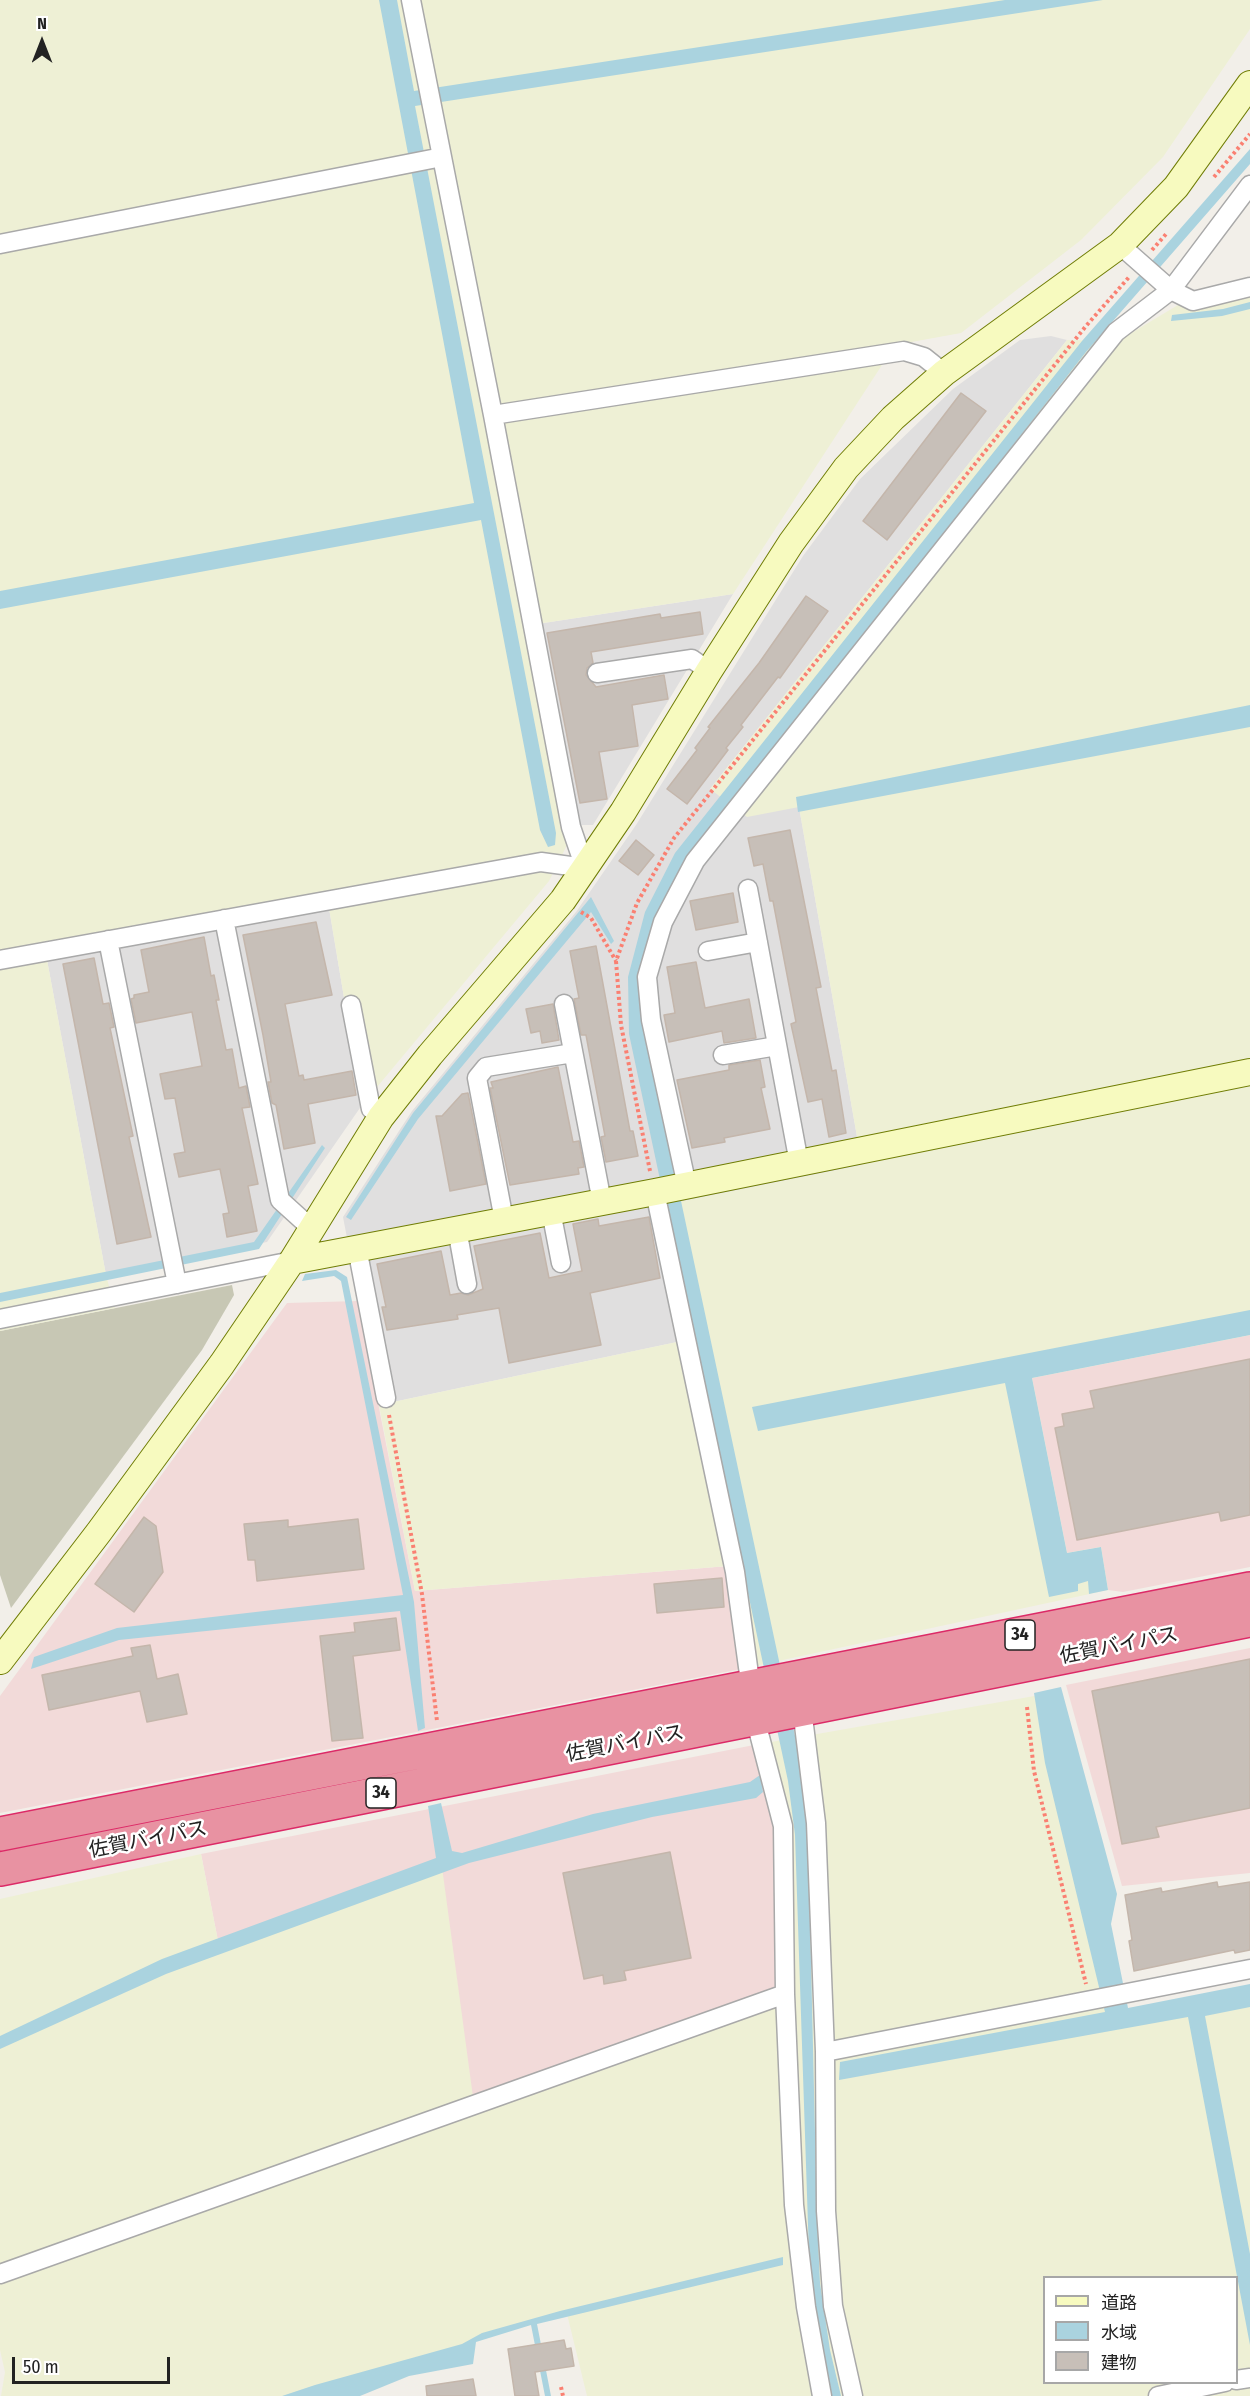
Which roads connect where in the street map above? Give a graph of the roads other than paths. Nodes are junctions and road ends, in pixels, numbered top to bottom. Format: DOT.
graph roads {
  1 [pos="411,0"];
  2 [pos="1250,84"];
  3 [pos="442,157"];
  4 [pos="1250,185"];
  5 [pos="0,244"];
  6 [pos="1120,245"];
  7 [pos="1165,285"];
  8 [pos="1250,287"];
  9 [pos="944,373"];
  10 [pos="493,415"];
  11 [pos="709,671"];
  12 [pos="597,673"];
  13 [pos="585,868"];
  14 [pos="748,889"];
  15 [pos="224,919"];
  16 [pos="108,940"];
  17 [pos="758,942"];
  18 [pos="708,951"];
  19 [pos="0,960"];
  20 [pos="564,1004"];
  21 [pos="351,1005"];
  22 [pos="777,1046"];
  23 [pos="573,1053"];
  24 [pos="723,1055"];
  25 [pos="1250,1072"];
  26 [pos="381,1117"];
  27 [pos="799,1163"];
  28 [pos="687,1186"];
  29 [pos="655,1192"];
  30 [pos="602,1202"];
  31 [pos="551,1211"];
  32 [pos="504,1220"];
  33 [pos="303,1221"];
  34 [pos="457,1229"];
  35 [pos="357,1248"];
  36 [pos="292,1261"];
  37 [pos="561,1263"];
  38 [pos="177,1284"];
  39 [pos="467,1284"];
  40 [pos="0,1319"];
  41 [pos="386,1398"];
  42 [pos="1250,1589"];
  43 [pos="1250,1620"];
  44 [pos="0,1661"];
  45 [pos="796,1700"];
  46 [pos="756,1702"];
  47 [pos="0,1834"];
  48 [pos="0,1869"];
  49 [pos="1250,1969"];
  50 [pos="785,1994"];
  51 [pos="825,2052"];
  52 [pos="0,2274"];
  53 [pos="1215,2384"];
  54 [pos="822,2396"];
  55 [pos="853,2396"];
  56 [pos="1158,2396"];
  1 -- 3 [label="street"];
  2 -- 6 [label="street"];
  3 -- 5 [label="street"];
  3 -- 10 [label="street"];
  4 -- 7 [label="street"];
  6 -- 7 [label="street"];
  6 -- 9 [label="street"];
  7 -- 8 [label="street"];
  7 -- 28 [label="street"];
  9 -- 10 [label="street"];
  9 -- 11 [label="street"];
  10 -- 13 [label="street"];
  11 -- 12 [label="street"];
  11 -- 13 [label="street"];
  13 -- 15 [label="street"];
  13 -- 26 [label="street"];
  14 -- 17 [label="street"];
  15 -- 16 [label="street"];
  15 -- 33 [label="street"];
  16 -- 19 [label="street"];
  16 -- 38 [label="street"];
  17 -- 18 [label="street"];
  17 -- 22 [label="street"];
  20 -- 23 [label="street"];
  21 -- 26 [label="street"];
  22 -- 24 [label="street"];
  22 -- 27 [label="street"];
  23 -- 30 [label="street"];
  23 -- 32 [label="street"];
  25 -- 27 [label="street"];
  26 -- 33 [label="street"];
  27 -- 28 [label="street"];
  28 -- 29 [label="street"];
  29 -- 30 [label="street"];
  29 -- 46 [label="street"];
  30 -- 31 [label="street"];
  31 -- 32 [label="street"];
  31 -- 37 [label="street"];
  32 -- 34 [label="street"];
  33 -- 36 [label="street"];
  34 -- 35 [label="street"];
  34 -- 39 [label="street"];
  35 -- 36 [label="street"];
  35 -- 41 [label="street"];
  36 -- 38 [label="street"];
  36 -- 44 [label="street"];
  38 -- 40 [label="street"];
  42 -- 45 [label="highway, 佐賀バイパス / 34"];
  43 -- 45 [label="highway, 佐賀バイパス / 34"];
  45 -- 46 [label="highway, 佐賀バイパス / 34"];
  45 -- 51 [label="street"];
  46 -- 47 [label="highway, 佐賀バイパス / 34"];
  46 -- 48 [label="highway, 佐賀バイパス / 34"];
  46 -- 50 [label="street"];
  49 -- 51 [label="street"];
  50 -- 52 [label="street"];
  50 -- 54 [label="street"];
  51 -- 55 [label="street"];
  53 -- 56 [label="street"];
}
